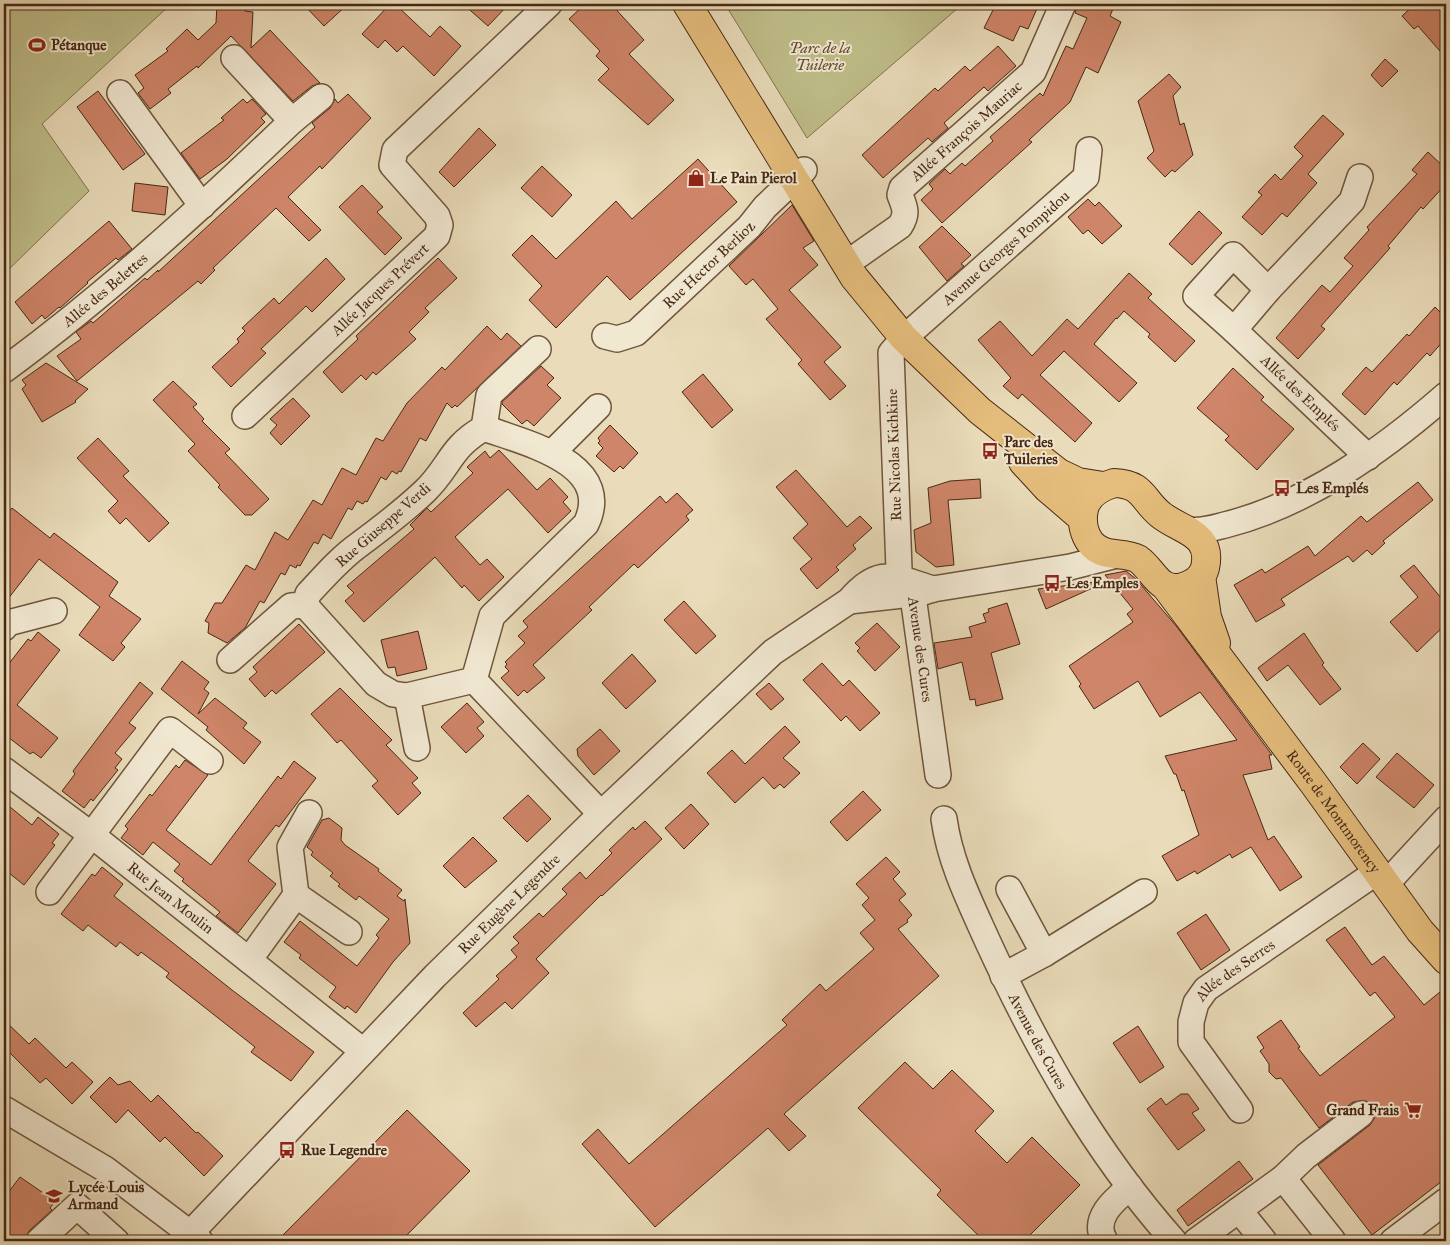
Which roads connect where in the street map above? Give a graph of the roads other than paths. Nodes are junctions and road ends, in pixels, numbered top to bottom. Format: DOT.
graph roads {
  1 [pos="549,4"];
  2 [pos="687,4"];
  3 [pos="702,4"];
  4 [pos="1063,4"];
  5 [pos="234,58"];
  6 [pos="120,94"];
  7 [pos="321,97"];
  8 [pos="292,122"];
  9 [pos="1089,150"];
  10 [pos="799,174"];
  11 [pos="1360,177"];
  12 [pos="202,206"];
  13 [pos="852,261"];
  14 [pos="1268,290"];
  15 [pos="1234,330"];
  16 [pos="605,336"];
  17 [pos="904,338"];
  18 [pos="538,349"];
  19 [pos="4,370"];
  20 [pos="1446,395"];
  21 [pos="598,407"];
  22 [pos="980,411"];
  23 [pos="245,416"];
  24 [pos="484,428"];
  25 [pos="552,454"];
  26 [pos="1368,458"];
  27 [pos="1103,486"];
  28 [pos="1250,518"];
  29 [pos="1084,528"];
  30 [pos="1188,530"];
  31 [pos="1121,554"];
  32 [pos="1070,567"];
  33 [pos="1204,568"];
  34 [pos="913,585"];
  35 [pos="1166,586"];
  36 [pos="305,605"];
  37 [pos="54,611"];
  38 [pos="4,628"];
  39 [pos="230,660"];
  40 [pos="1223,661"];
  41 [pos="474,680"];
  42 [pos="407,696"];
  43 [pos="417,748"];
  44 [pos="210,761"];
  45 [pos="4,770"];
  46 [pos="938,776"];
  47 [pos="309,812"];
  48 [pos="601,814"];
  49 [pos="944,819"];
  50 [pos="1446,819"];
  51 [pos="93,836"];
  52 [pos="1382,878"];
  53 [pos="1009,889"];
  54 [pos="49,892"];
  55 [pos="1144,892"];
  56 [pos="296,895"];
  57 [pos="349,932"];
  58 [pos="1044,954"];
  59 [pos="249,960"];
  60 [pos="1446,960"];
  61 [pos="1003,976"];
  62 [pos="363,1051"];
  63 [pos="4,1109"];
  64 [pos="1240,1110"];
  65 [pos="1361,1114"];
  66 [pos="1283,1178"];
  67 [pos="1130,1187"];
  68 [pos="1446,1201"];
  69 [pos="1239,1210"];
  70 [pos="1446,1221"];
  71 [pos="1165,1238"];
  72 [pos="191,1239"];
  73 [pos="39,1241"];
  74 [pos="116,1241"];
  75 [pos="1105,1241"];
  76 [pos="1196,1241"];
  77 [pos="1264,1241"];
  78 [pos="1333,1241"];
  79 [pos="1394,1241"];
  80 [pos="1420,1241"];
  1 -- 23 [label="street, Allée Jacques Prévert"];
  2 -- 10 [label="main road"];
  3 -- 10 [label="main road"];
  4 -- 13 [label="street, Allée François Mauriac"];
  5 -- 8 [label="street"];
  6 -- 12 [label="street"];
  7 -- 8 [label="street, Allée des Belettes"];
  8 -- 12 [label="street, Allée des Belettes"];
  9 -- 17 [label="street, Avenue Georges Pompidou"];
  10 -- 13 [label="main road"];
  10 -- 16 [label="street, Rue Hector Berlioz"];
  11 -- 14 [label="street"];
  12 -- 19 [label="street, Allée des Belettes"];
  13 -- 17 [label="main road"];
  14 -- 15 [label="street"];
  14 -- 15 [label="street, Allée des Emplés"];
  15 -- 26 [label="street, Allée des Emplés"];
  17 -- 22 [label="main road"];
  17 -- 34 [label="street, Rue Nicolas Kichkine"];
  18 -- 24 [label="street"];
  20 -- 26 [label="street"];
  21 -- 25 [label="street"];
  22 -- 27 [label="main road"];
  22 -- 29 [label="main road"];
  24 -- 25 [label="street"];
  24 -- 36 [label="street, Rue Giuseppe Verdi"];
  25 -- 41 [label="street"];
  26 -- 28 [label="street"];
  27 -- 29 [label="main road"];
  27 -- 30 [label="main road"];
  28 -- 30 [label="street"];
  28 -- 33 [label="street"];
  29 -- 31 [label="main road, Route de Montmorency"];
  29 -- 32 [label="street"];
  30 -- 33 [label="main road, Route de Montmorency"];
  31 -- 32 [label="street, Rue Eugène Legendre"];
  31 -- 35 [label="main road, Route de Montmorency"];
  32 -- 34 [label="street, Rue Eugène Legendre"];
  33 -- 35 [label="main road"];
  33 -- 40 [label="main road, Route de Montmorency"];
  34 -- 46 [label="street, Avenue des Cures"];
  34 -- 48 [label="street, Rue Eugène Legendre"];
  35 -- 40 [label="main road, Route de Montmorency"];
  36 -- 39 [label="street"];
  36 -- 42 [label="street"];
  37 -- 38 [label="street"];
  40 -- 52 [label="main road, Route de Montmorency"];
  41 -- 42 [label="street"];
  41 -- 48 [label="street"];
  42 -- 43 [label="street"];
  44 -- 51 [label="street"];
  45 -- 51 [label="street, Rue Jean Moulin"];
  47 -- 56 [label="street"];
  48 -- 62 [label="street, Rue Eugène Legendre"];
  49 -- 61 [label="street, Avenue des Cures"];
  50 -- 52 [label="street, Allée des Serres"];
  51 -- 54 [label="street"];
  51 -- 59 [label="street, Rue Jean Moulin"];
  52 -- 60 [label="main road, Route de Montmorency"];
  52 -- 64 [label="street, Allée des Serres"];
  53 -- 58 [label="street"];
  55 -- 58 [label="street"];
  56 -- 57 [label="street"];
  56 -- 59 [label="street"];
  58 -- 61 [label="street"];
  59 -- 62 [label="street, Rue Jean Moulin"];
  61 -- 67 [label="street, Avenue des Cures"];
  62 -- 72 [label="street, Rue Eugène Legendre"];
  63 -- 72 [label="street"];
  65 -- 66 [label="street"];
  66 -- 69 [label="street"];
  66 -- 78 [label="street"];
  67 -- 71 [label="street, Avenue des Cures"];
  67 -- 75 [label="street"];
  68 -- 79 [label="street"];
  69 -- 76 [label="street"];
  69 -- 77 [label="street"];
  70 -- 80 [label="street"];
  73 -- 74 [label="street"];
}
